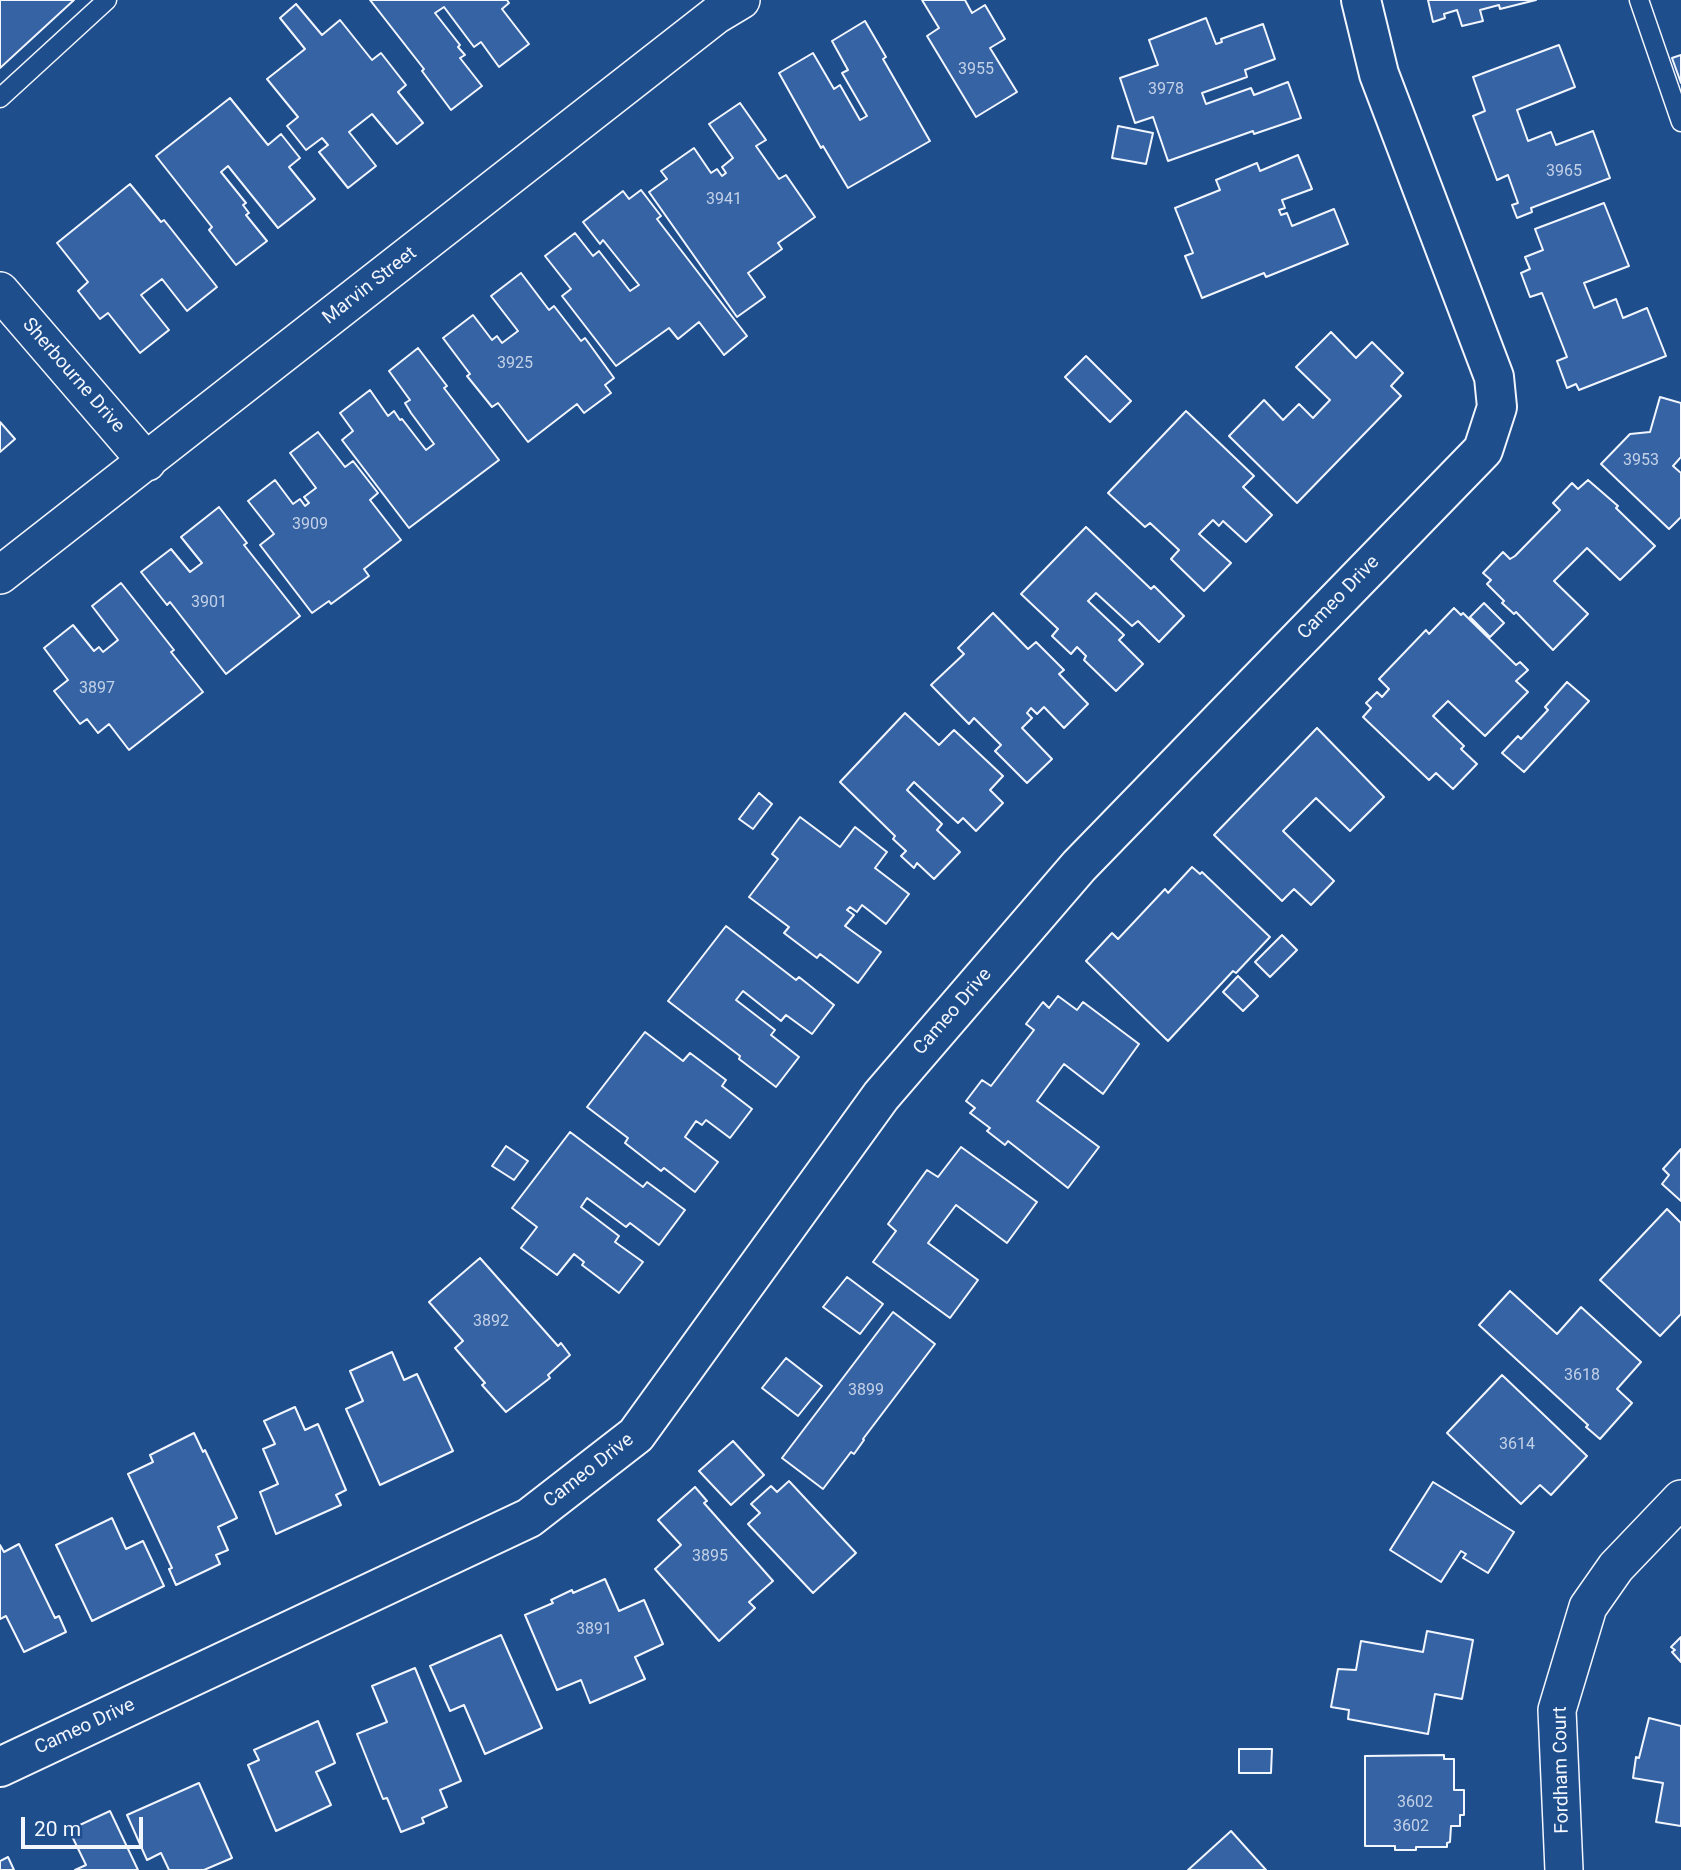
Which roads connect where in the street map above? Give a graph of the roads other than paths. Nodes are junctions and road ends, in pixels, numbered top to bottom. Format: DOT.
graph roads {
  1 [pos="107,0"];
  2 [pos="741,0"];
  3 [pos="1361,0"];
  4 [pos="1639,0"];
  5 [pos="0,98"];
  6 [pos="1681,122"];
  7 [pos="0,291"];
  8 [pos="146,462"];
  9 [pos="0,575"];
  10 [pos="1681,1499"];
  11 [pos="0,1766"];
  12 [pos="1564,1870"];
  1 -- 5 [label="lane"];
  2 -- 8 [label="street, Marvin Street"];
  3 -- 11 [label="street, Cameo Drive"];
  4 -- 6 [label="lane"];
  7 -- 8 [label="street, Sherbourne Drive"];
  8 -- 9 [label="street, Marvin Street"];
  10 -- 12 [label="street, Fordham Court"];
}
